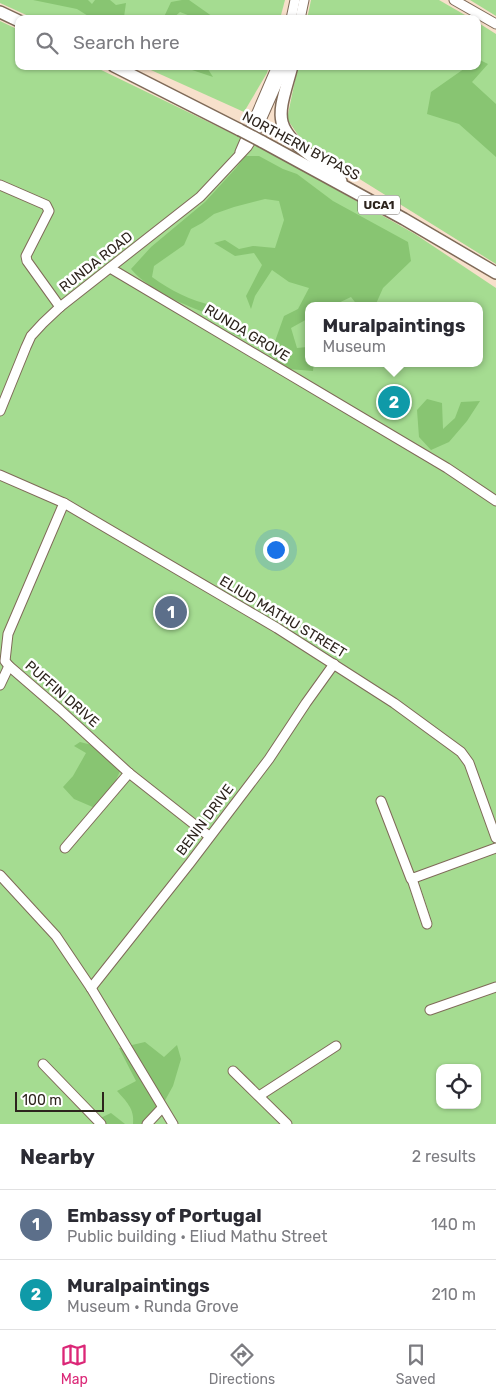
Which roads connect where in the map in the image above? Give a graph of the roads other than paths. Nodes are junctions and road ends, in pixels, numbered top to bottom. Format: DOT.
graph roads {
  1 [pos="295,0"];
  2 [pos="304,0"];
  3 [pos="454,0"];
  4 [pos="0,12"];
  5 [pos="292,15"];
  6 [pos="301,15"];
  7 [pos="480,15"];
  8 [pos="481,15"];
  9 [pos="15,19"];
  10 [pos="496,24"];
  11 [pos="122,70"];
  12 [pos="275,70"];
  13 [pos="283,70"];
  14 [pos="291,70"];
  15 [pos="239,154"];
  16 [pos="0,185"];
  17 [pos="345,187"];
  18 [pos="110,268"];
  19 [pos="496,273"];
  20 [pos="60,307"];
  21 [pos="0,412"];
  22 [pos="0,474"];
  23 [pos="496,501"];
  24 [pos="64,504"];
  25 [pos="334,664"];
  26 [pos="9,666"];
  27 [pos="0,685"];
  28 [pos="129,773"];
  29 [pos="381,801"];
  30 [pos="209,836"];
  31 [pos="496,838"];
  32 [pos="64,848"];
  33 [pos="496,848"];
  34 [pos="0,875"];
  35 [pos="412,879"];
  36 [pos="427,924"];
  37 [pos="496,987"];
  38 [pos="91,988"];
  39 [pos="430,1010"];
  40 [pos="336,1046"];
  41 [pos="43,1064"];
  42 [pos="233,1071"];
  43 [pos="259,1096"];
  44 [pos="162,1108"];
  45 [pos="101,1124"];
  46 [pos="147,1124"];
  47 [pos="173,1124"];
  48 [pos="287,1124"];
  1 -- 5 [label="street"];
  2 -- 6 [label="street"];
  3 -- 7 [label="street"];
  4 -- 9 [label="main road"];
  8 -- 10 [label="street"];
  11 -- 17 [label="main road, NORTHERN BYPASS / UCA1, bridge"];
  12 -- 15 [label="street, RUNDA ROAD"];
  13 -- 15 [label="street, RUNDA ROAD"];
  14 -- 17 [label="main road"];
  15 -- 18 [label="street, RUNDA ROAD"];
  16 -- 20 [label="street"];
  17 -- 19 [label="main road, NORTHERN BYPASS / UCA1"];
  18 -- 20 [label="street, RUNDA ROAD"];
  18 -- 23 [label="street, RUNDA GROVE"];
  20 -- 21 [label="street, RUNDA ROAD"];
  22 -- 24 [label="street, ELIUD MATHU STREET"];
  24 -- 25 [label="street, ELIUD MATHU STREET"];
  24 -- 26 [label="street, PUFFIN DRIVE"];
  25 -- 30 [label="street, BENIN DRIVE"];
  25 -- 31 [label="street, ELIUD MATHU STREET"];
  26 -- 27 [label="street"];
  26 -- 28 [label="street, PUFFIN DRIVE"];
  28 -- 30 [label="street, PUFFIN DRIVE"];
  28 -- 32 [label="street"];
  29 -- 35 [label="street"];
  30 -- 38 [label="street, BENIN DRIVE"];
  33 -- 35 [label="street"];
  34 -- 38 [label="street"];
  35 -- 36 [label="street"];
  37 -- 39 [label="street"];
  38 -- 44 [label="street"];
  40 -- 43 [label="street"];
  41 -- 45 [label="street"];
  42 -- 43 [label="street"];
  43 -- 48 [label="street"];
  44 -- 46 [label="street"];
  44 -- 47 [label="street"];
}
